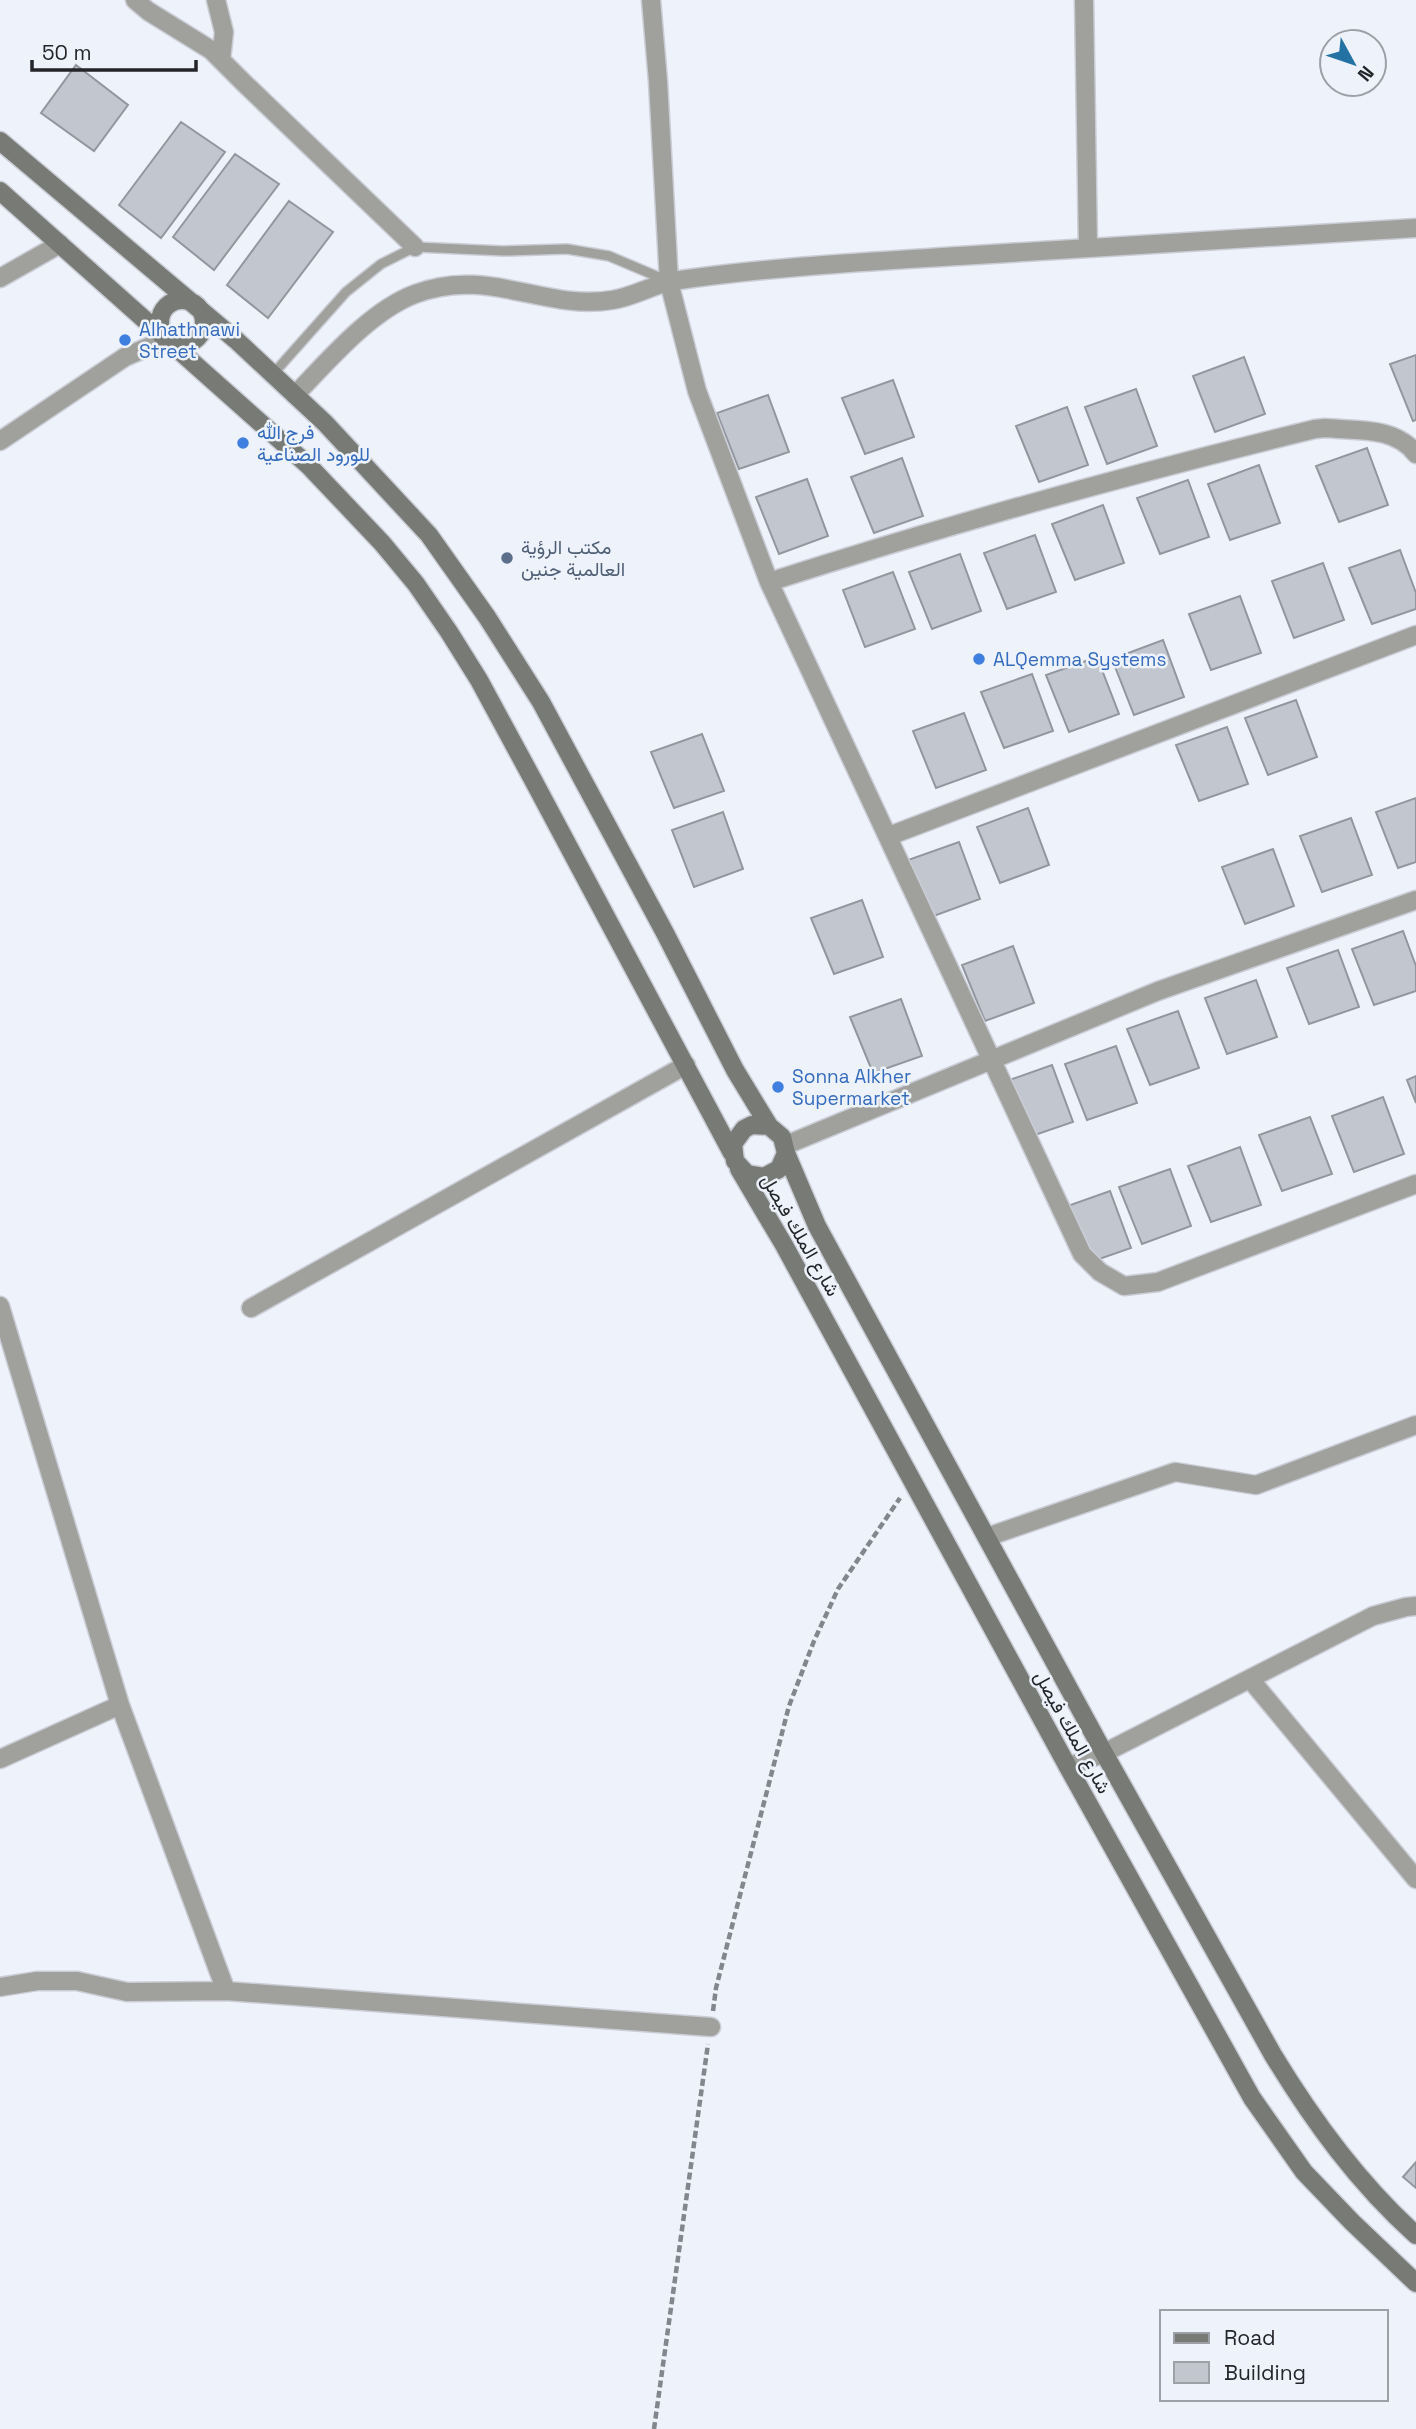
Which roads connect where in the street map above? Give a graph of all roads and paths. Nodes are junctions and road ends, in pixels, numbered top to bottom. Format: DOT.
graph roads {
  1 [pos="135,0"];
  2 [pos="216,0"];
  3 [pos="651,0"];
  4 [pos="1084,0"];
  5 [pos="221,60"];
  6 [pos="0,141"];
  7 [pos="0,191"];
  8 [pos="1416,228"];
  9 [pos="60,244"];
  10 [pos="415,247"];
  11 [pos="1087,247"];
  12 [pos="0,278"];
  13 [pos="669,282"];
  14 [pos="198,307"];
  15 [pos="167,339"];
  16 [pos="273,374"];
  17 [pos="295,395"];
  18 [pos="0,441"];
  19 [pos="1416,454"];
  20 [pos="769,582"];
  21 [pos="1416,635"];
  22 [pos="889,836"];
  23 [pos="1416,900"];
  24 [pos="991,1059"];
  25 [pos="686,1065"];
  26 [pos="769,1126"];
  27 [pos="786,1149"];
  28 [pos="736,1161"];
  29 [pos="1416,1184"];
  30 [pos="0,1306"];
  31 [pos="251,1308"];
  32 [pos="1416,1425"];
  33 [pos="913,1480"];
  34 [pos="987,1537"];
  35 [pos="1416,1606"];
  36 [pos="1250,1679"];
  37 [pos="120,1705"];
  38 [pos="1104,1753"];
  39 [pos="0,1759"];
  40 [pos="1068,1767"];
  41 [pos="1416,1879"];
  42 [pos="0,1987"];
  43 [pos="226,1991"];
  44 [pos="710,2027"];
  45 [pos="1416,2235"];
  46 [pos="1416,2283"];
  47 [pos="654,2429"];
  1 -- 5 [label="street"];
  2 -- 5 [label="street"];
  3 -- 13 [label="street"];
  4 -- 11 [label="street"];
  5 -- 10 [label="street"];
  6 -- 14 [label="main road"];
  7 -- 9 [label="main road, شارع الملك فيصل"];
  8 -- 11 [label="street"];
  9 -- 12 [label="street"];
  9 -- 15 [label="main road, شارع الملك فيصل"];
  10 -- 13 [label="lane"];
  10 -- 16 [label="lane"];
  11 -- 13 [label="street"];
  13 -- 17 [label="street"];
  13 -- 20 [label="street"];
  14 -- 15 [label="main road"];
  14 -- 15 [label="main road"];
  14 -- 16 [label="main road"];
  15 -- 18 [label="street"];
  15 -- 25 [label="main road, شارع الملك فيصل"];
  16 -- 17 [label="main road"];
  17 -- 26 [label="main road"];
  19 -- 20 [label="street"];
  20 -- 22 [label="street"];
  21 -- 22 [label="street"];
  22 -- 24 [label="street"];
  23 -- 24 [label="street"];
  24 -- 27 [label="street"];
  24 -- 29 [label="street"];
  25 -- 28 [label="main road, شارع الملك فيصل"];
  25 -- 31 [label="street"];
  26 -- 27 [label="main road"];
  26 -- 28 [label="main road"];
  27 -- 28 [label="main road"];
  27 -- 34 [label="main road, شارع الملك فيصل"];
  28 -- 33 [label="main road, شارع الملك فيصل"];
  30 -- 37 [label="street"];
  32 -- 34 [label="street"];
  33 -- 40 [label="main road, شارع الملك فيصل"];
  33 -- 44 [label="path"];
  34 -- 38 [label="main road, شارع الملك فيصل"];
  35 -- 36 [label="street"];
  36 -- 38 [label="street"];
  36 -- 41 [label="street"];
  37 -- 39 [label="street"];
  37 -- 43 [label="street"];
  38 -- 40 [label="street"];
  38 -- 45 [label="main road, شارع الملك فيصل"];
  40 -- 46 [label="main road, شارع الملك فيصل"];
  42 -- 43 [label="street"];
  43 -- 44 [label="street"];
  44 -- 47 [label="path"];
}
